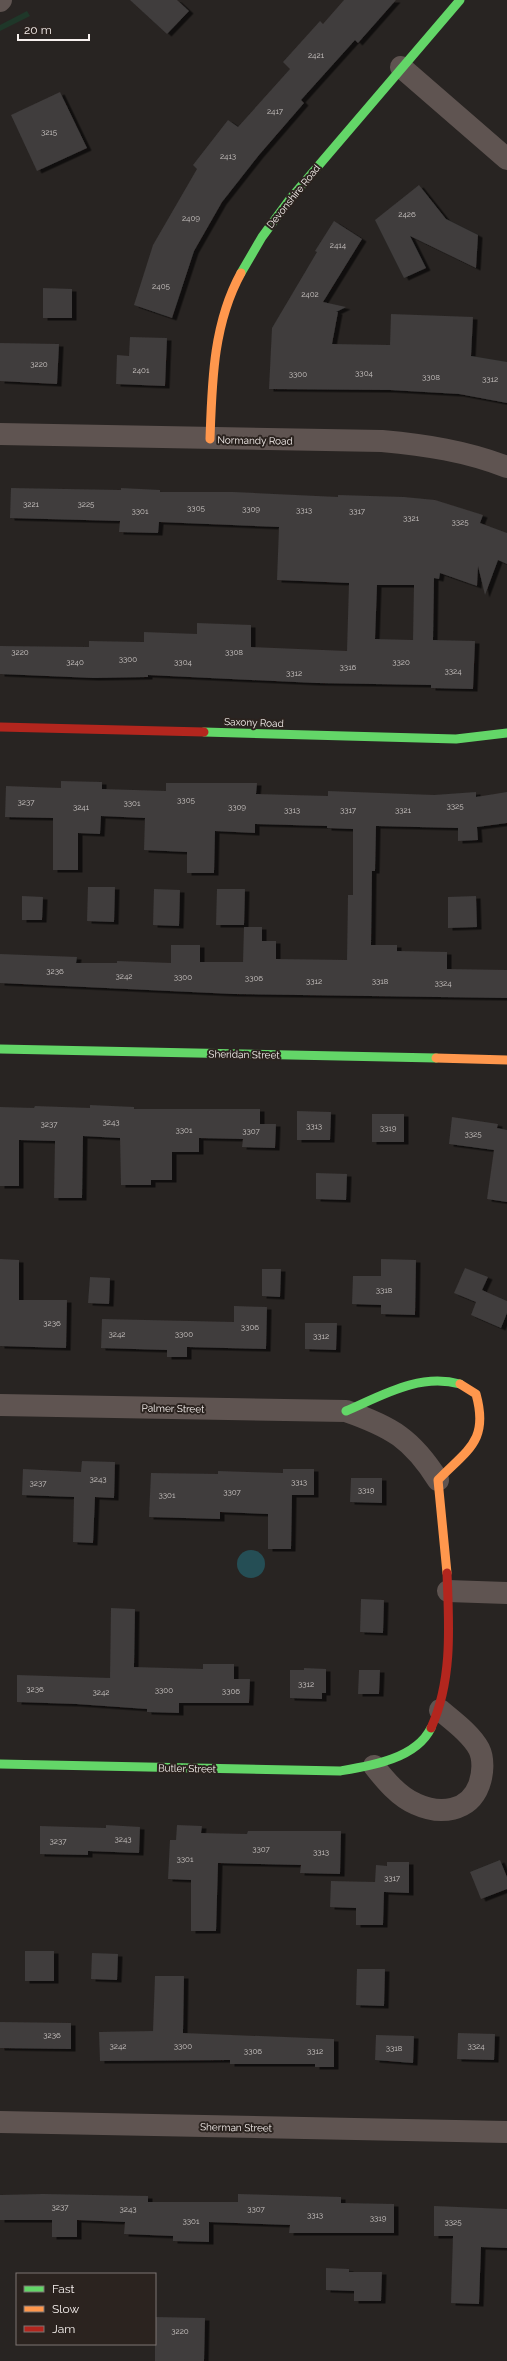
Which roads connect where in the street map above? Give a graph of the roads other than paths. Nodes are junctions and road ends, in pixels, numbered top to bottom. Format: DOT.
graph roads {
  1 [pos="460,0"];
  2 [pos="401,67"];
  3 [pos="507,159"];
  4 [pos="0,434"];
  5 [pos="210,439"];
  6 [pos="507,467"];
  7 [pos="0,727"];
  8 [pos="507,732"];
  9 [pos="0,1049"];
  10 [pos="501,1061"];
  11 [pos="0,1405"];
  12 [pos="346,1412"];
  13 [pos="438,1480"];
  14 [pos="448,1591"];
  15 [pos="507,1593"];
  16 [pos="440,1710"];
  17 [pos="0,1764"];
  18 [pos="374,1766"];
  19 [pos="0,2122"];
  20 [pos="507,2124"];
  21 [pos="471,2131"];
  22 [pos="507,2132"];
  1 -- 2 [label="street, Devonshire Road"];
  2 -- 3 [label="street"];
  2 -- 5 [label="street, Devonshire Road"];
  4 -- 5 [label="street, Normandy Road"];
  5 -- 6 [label="street, Normandy Road"];
  7 -- 8 [label="street, Saxony Road"];
  9 -- 10 [label="street, Sheridan Street"];
  11 -- 12 [label="street, Palmer Street"];
  12 -- 13 [label="street, Palmer Street"];
  12 -- 13 [label="street, Palmer Street"];
  13 -- 14 [label="street, Palmer Street"];
  14 -- 15 [label="street"];
  14 -- 16 [label="street, Butler Street"];
  16 -- 18 [label="street, Butler Street"];
  16 -- 18 [label="street"];
  17 -- 18 [label="street, Butler Street"];
  19 -- 21 [label="street, Sherman Street"];
  20 -- 21 [label="street, Sherman Street"];
  21 -- 22 [label="street, Sherman Street"];
}
